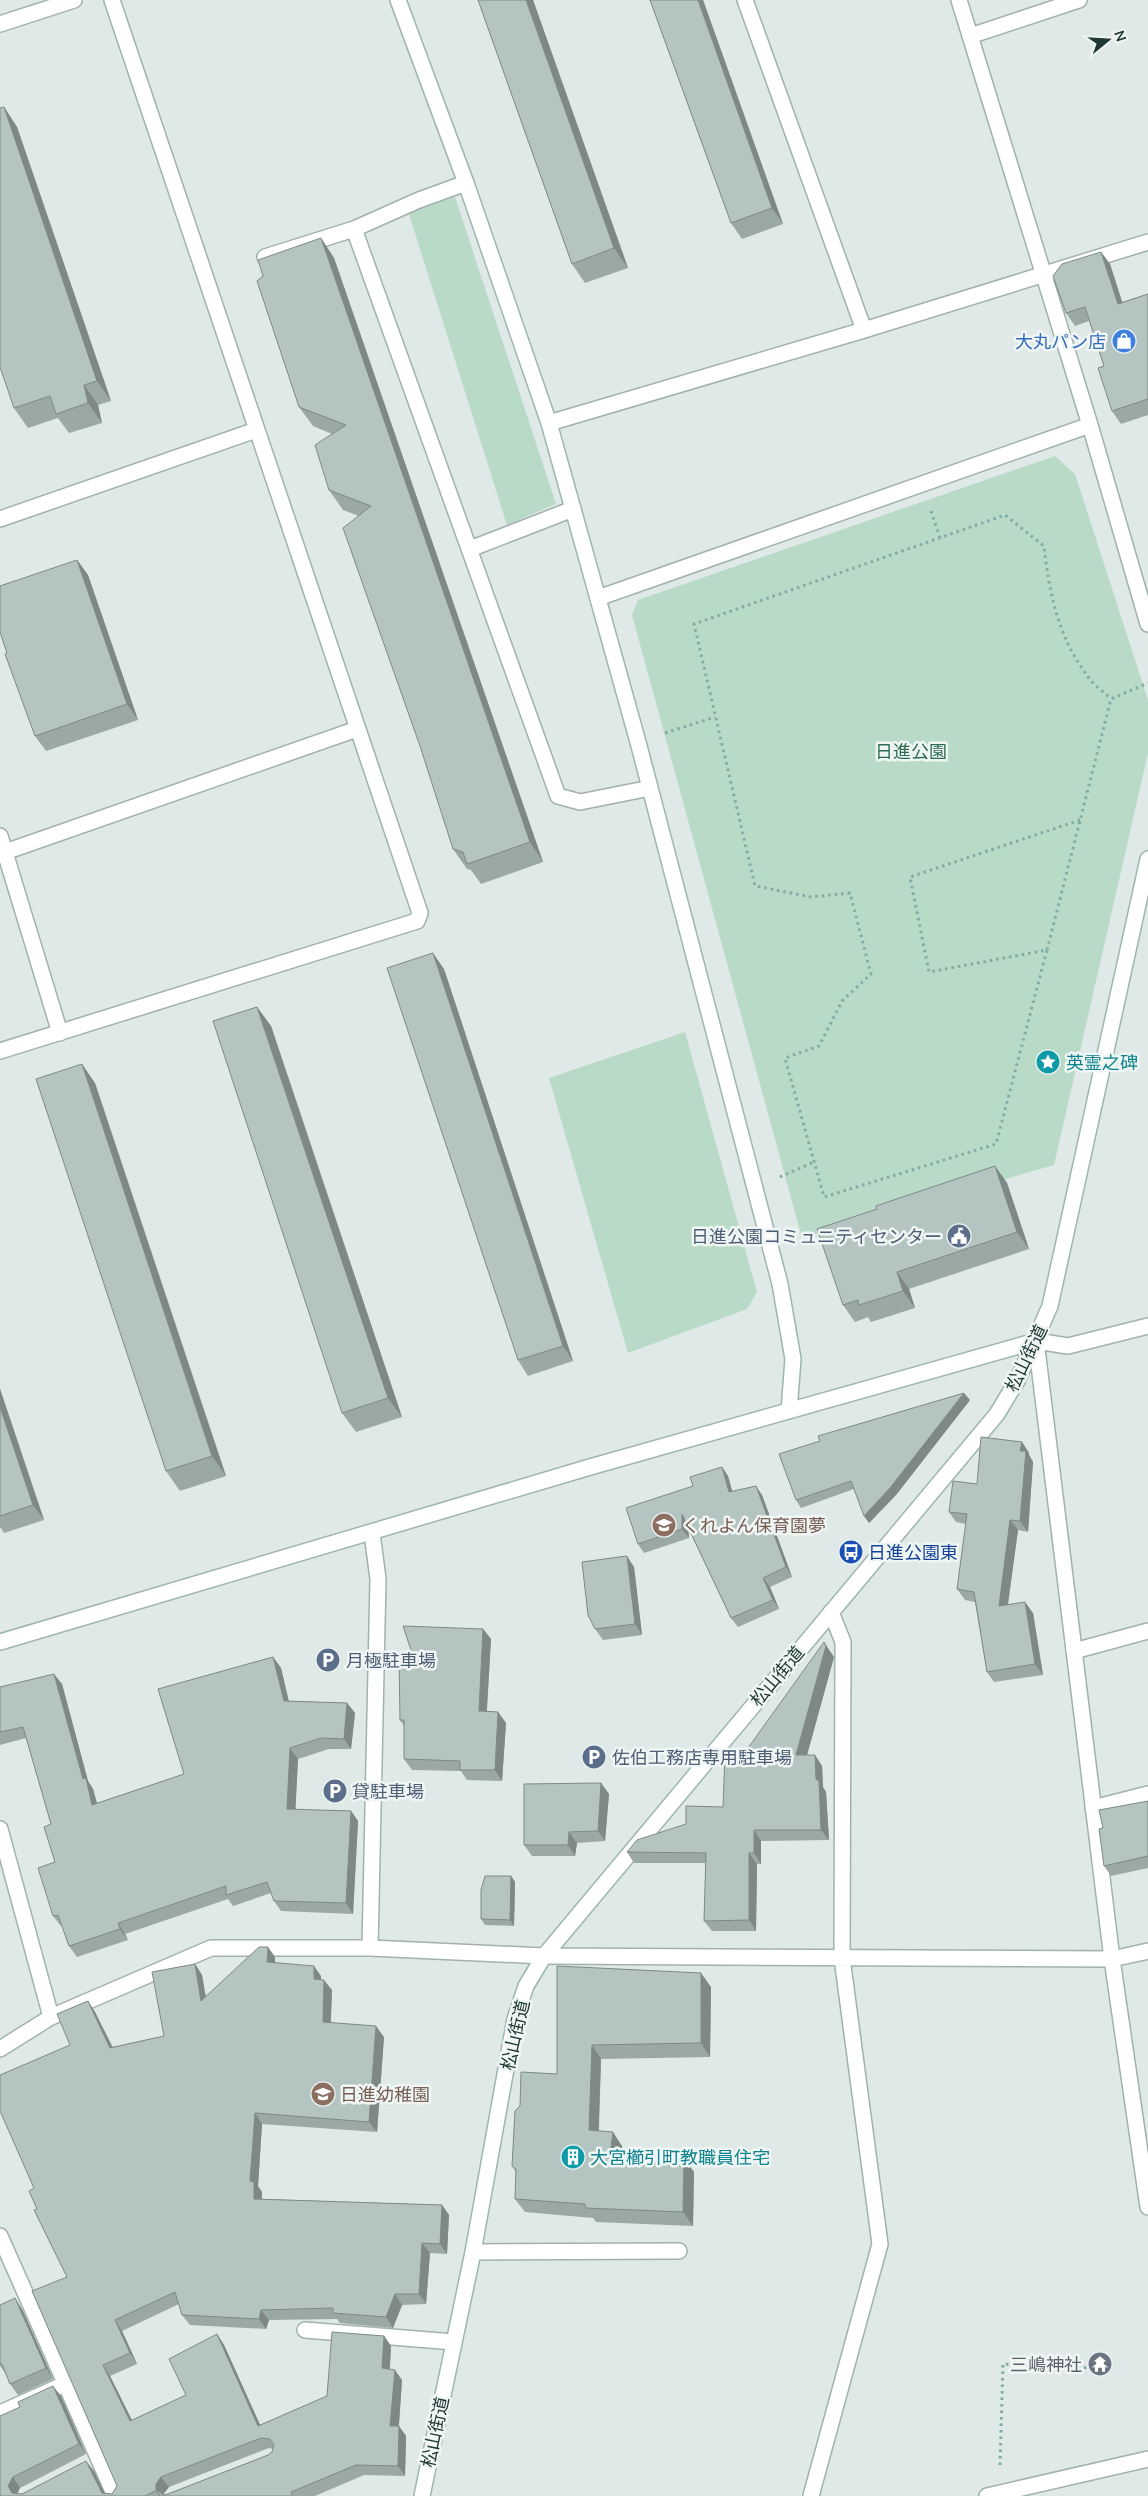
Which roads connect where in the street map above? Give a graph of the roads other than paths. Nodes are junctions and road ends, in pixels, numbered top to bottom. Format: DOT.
graph roads {
  1 [pos="74,0"];
  2 [pos="112,0"];
  3 [pos="398,0"];
  4 [pos="745,0"];
  5 [pos="959,0"];
  6 [pos="1079,0"];
  7 [pos="0,24"];
  8 [pos="970,36"];
  9 [pos="466,183"];
  10 [pos="354,229"];
  11 [pos="1148,242"];
  12 [pos="265,257"];
  13 [pos="1044,274"];
  14 [pos="864,330"];
  15 [pos="549,423"];
  16 [pos="1090,425"];
  17 [pos="256,430"];
  18 [pos="573,508"];
  19 [pos="0,519"];
  20 [pos="470,549"];
  21 [pos="598,598"];
  22 [pos="1148,624"];
  23 [pos="357,729"];
  24 [pos="650,788"];
  25 [pos="0,836"];
  26 [pos="5,852"];
  27 [pos="1148,859"];
  28 [pos="60,1033"];
  29 [pos="0,1051"];
  30 [pos="1148,1326"];
  31 [pos="1036,1341"];
  32 [pos="790,1411"];
  33 [pos="372,1533"];
  34 [pos="831,1612"];
  35 [pos="1148,1631"];
  36 [pos="0,1642"];
  37 [pos="1074,1651"];
  38 [pos="1148,1794"];
  39 [pos="1093,1808"];
  40 [pos="0,1829"];
  41 [pos="370,1948"];
  42 [pos="1148,1951"];
  43 [pos="544,1956"];
  44 [pos="842,1958"];
  45 [pos="1112,1960"];
  46 [pos="51,2017"];
  47 [pos="0,2049"];
  48 [pos="1148,2207"];
  49 [pos="0,2236"];
  50 [pos="679,2251"];
  51 [pos="473,2252"];
  52 [pos="305,2330"];
  53 [pos="454,2342"];
  54 [pos="65,2384"];
  55 [pos="0,2413"];
  56 [pos="99,2458"];
  57 [pos="1148,2459"];
  58 [pos="82,2466"];
  59 [pos="993,2494"];
  60 [pos="116,2496"];
  61 [pos="422,2496"];
  62 [pos="811,2496"];
  1 -- 7 [label="street"];
  2 -- 17 [label="street"];
  3 -- 9 [label="street"];
  4 -- 14 [label="street"];
  5 -- 8 [label="street"];
  6 -- 8 [label="street"];
  8 -- 13 [label="street"];
  9 -- 10 [label="street"];
  9 -- 15 [label="street"];
  10 -- 12 [label="street"];
  10 -- 20 [label="street"];
  11 -- 13 [label="street"];
  13 -- 14 [label="street"];
  13 -- 16 [label="street"];
  14 -- 15 [label="street"];
  15 -- 18 [label="street"];
  16 -- 21 [label="street"];
  16 -- 22 [label="street"];
  17 -- 19 [label="street"];
  17 -- 23 [label="street"];
  18 -- 20 [label="street"];
  18 -- 21 [label="street"];
  20 -- 24 [label="street"];
  21 -- 24 [label="street"];
  23 -- 26 [label="street"];
  23 -- 28 [label="street"];
  24 -- 32 [label="street"];
  25 -- 26 [label="street"];
  26 -- 28 [label="street"];
  27 -- 31 [label="street, 松山街道"];
  28 -- 29 [label="street"];
  30 -- 31 [label="street"];
  31 -- 32 [label="street"];
  31 -- 34 [label="street, 松山街道"];
  31 -- 37 [label="street"];
  32 -- 33 [label="street"];
  33 -- 36 [label="street"];
  33 -- 41 [label="street"];
  34 -- 43 [label="street, 松山街道"];
  34 -- 44 [label="street"];
  35 -- 37 [label="street"];
  37 -- 39 [label="street"];
  38 -- 39 [label="street"];
  39 -- 45 [label="street"];
  40 -- 46 [label="street"];
  41 -- 43 [label="street"];
  41 -- 46 [label="street"];
  42 -- 45 [label="street"];
  43 -- 44 [label="street"];
  43 -- 51 [label="street, 松山街道"];
  44 -- 45 [label="street"];
  44 -- 62 [label="street"];
  45 -- 48 [label="street"];
  46 -- 47 [label="street"];
  49 -- 54 [label="street"];
  50 -- 51 [label="street"];
  51 -- 53 [label="street, 松山街道"];
  52 -- 53 [label="street"];
  53 -- 61 [label="street, 松山街道"];
  54 -- 55 [label="street"];
  54 -- 56 [label="street"];
  56 -- 58 [label="street"];
  56 -- 60 [label="street"];
  57 -- 59 [label="street"];
}
